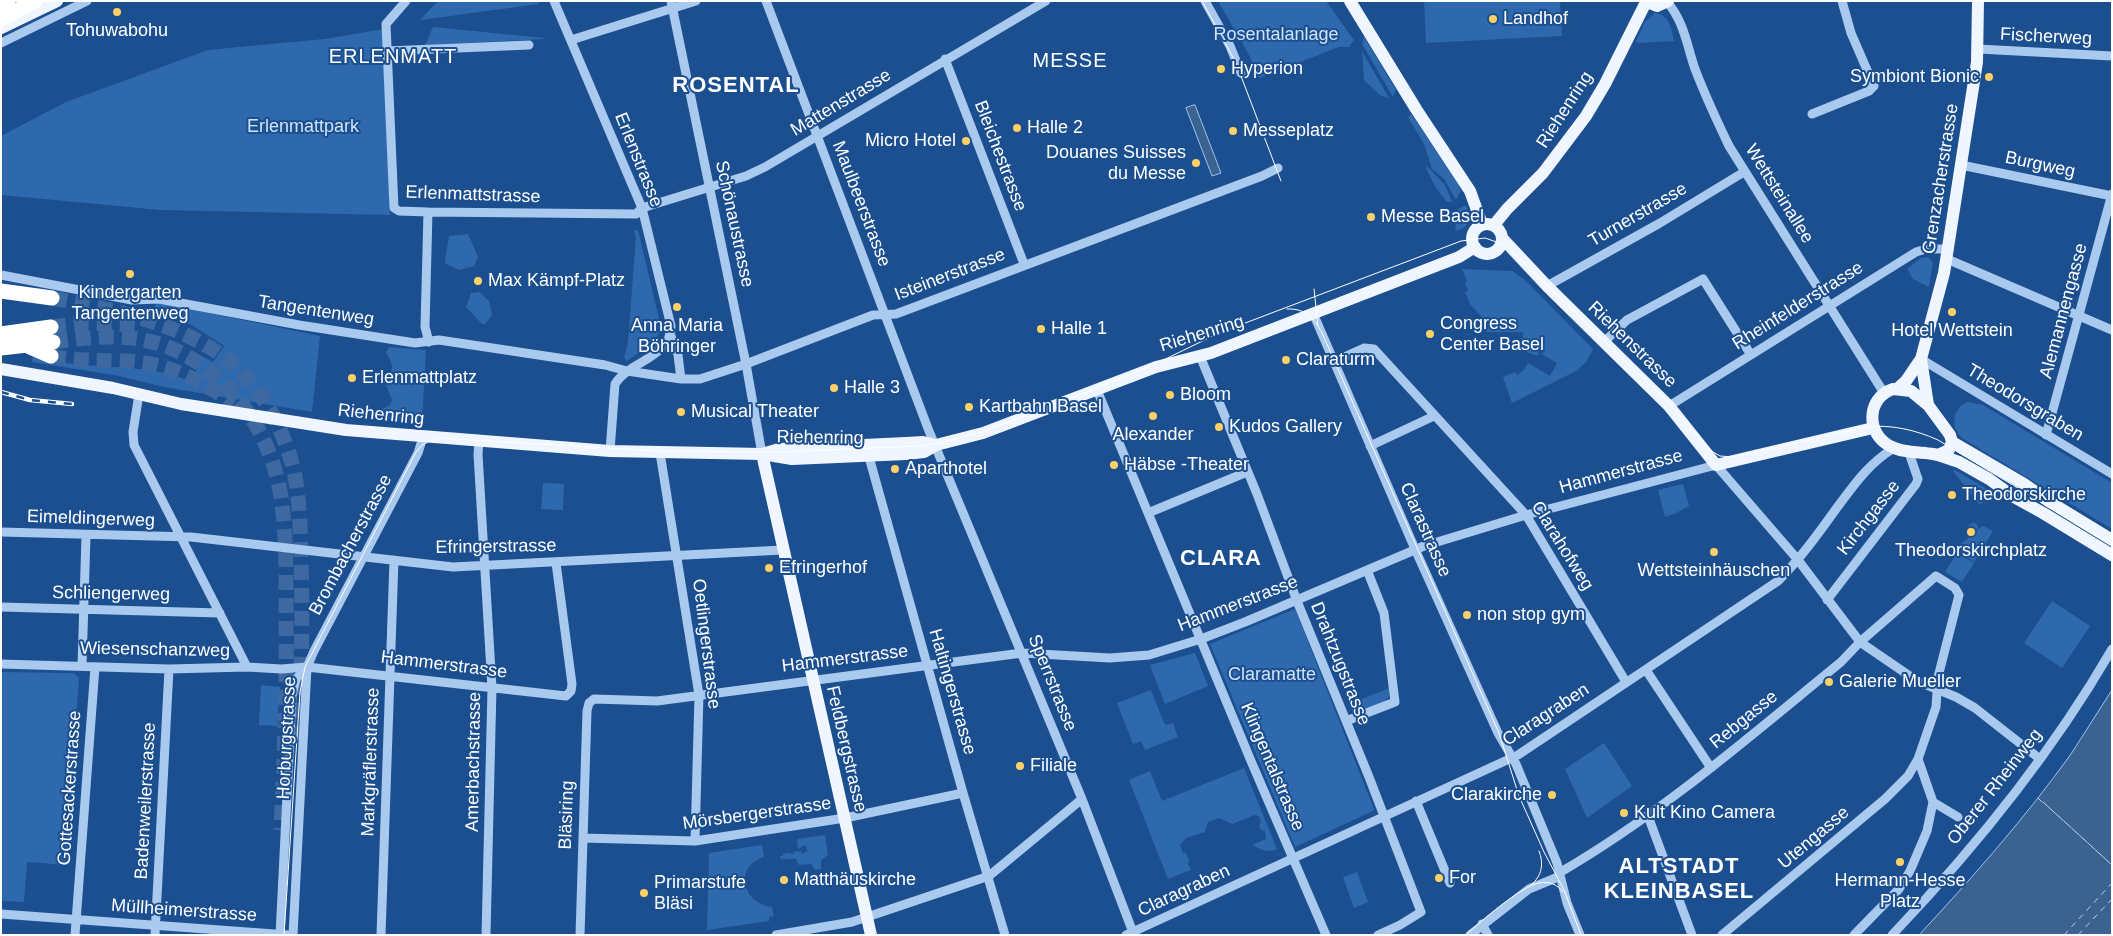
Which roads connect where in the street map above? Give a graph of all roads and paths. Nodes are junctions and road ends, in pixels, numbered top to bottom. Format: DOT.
graph roads {
  1 [pos="8,1"];
  2 [pos="35,1"];
  3 [pos="57,1"];
  4 [pos="87,1"];
  5 [pos="406,1"];
  6 [pos="554,1"];
  7 [pos="696,1"];
  8 [pos="766,1"];
  9 [pos="1046,1"];
  10 [pos="1205,1"];
  11 [pos="1350,1"];
  12 [pos="1842,1"];
  13 [pos="1978,1"];
  14 [pos="1646,2"];
  15 [pos="1667,2"];
  16 [pos="1,5"];
  17 [pos="672,5"];
  18 [pos="1,19"];
  19 [pos="1,28"];
  20 [pos="571,40"];
  21 [pos="1,43"];
  22 [pos="529,45"];
  23 [pos="1978,49"];
  24 [pos="387,52"];
  25 [pos="2112,56"];
  26 [pos="945,59"];
  27 [pos="1241,73"];
  28 [pos="1812,114"];
  29 [pos="818,136"];
  30 [pos="1961,165"];
  31 [pos="1278,168"];
  32 [pos="1744,172"];
  33 [pos="709,186"];
  34 [pos="2112,196"];
  35 [pos="642,208"];
  36 [pos="428,212"];
  37 [pos="1488,225"];
  38 [pos="1503,239"];
  39 [pos="1475,247"];
  40 [pos="1489,254"];
  41 [pos="1948,254"];
  42 [pos="1519,256"];
  43 [pos="1024,264"];
  44 [pos="1,275"];
  45 [pos="1547,286"];
  46 [pos="1,291"];
  47 [pos="52,298"];
  48 [pos="1829,307"];
  49 [pos="1313,313"];
  50 [pos="885,315"];
  51 [pos="2080,317"];
  52 [pos="1,330"];
  53 [pos="2112,330"];
  54 [pos="1,334"];
  55 [pos="671,336"];
  56 [pos="52,342"];
  57 [pos="429,342"];
  58 [pos="1604,342"];
  59 [pos="1,348"];
  60 [pos="1751,355"];
  61 [pos="1200,356"];
  62 [pos="1920,359"];
  63 [pos="1333,362"];
  64 [pos="746,364"];
  65 [pos="1,369"];
  66 [pos="627,371"];
  67 [pos="681,378"];
  68 [pos="1897,389"];
  69 [pos="1097,390"];
  70 [pos="1884,393"];
  71 [pos="139,394"];
  72 [pos="1928,405"];
  73 [pos="1669,406"];
  74 [pos="1434,416"];
  75 [pos="1873,428"];
  76 [pos="2046,436"];
  77 [pos="422,437"];
  78 [pos="479,441"];
  79 [pos="1952,442"];
  80 [pos="936,445"];
  81 [pos="1370,446"];
  82 [pos="1894,448"];
  83 [pos="1908,450"];
  84 [pos="610,451"];
  85 [pos="660,452"];
  86 [pos="762,454"];
  87 [pos="1938,455"];
  88 [pos="869,456"];
  89 [pos="1716,465"];
  90 [pos="1247,472"];
  91 [pos="2112,474"];
  92 [pos="2047,508"];
  93 [pos="1148,513"];
  94 [pos="1526,515"];
  95 [pos="1,532"];
  96 [pos="86,536"];
  97 [pos="180,538"];
  98 [pos="2112,540"];
  99 [pos="783,550"];
  100 [pos="1415,550"];
  101 [pos="2112,554"];
  102 [pos="363,557"];
  103 [pos="678,557"];
  104 [pos="394,560"];
  105 [pos="1798,560"];
  106 [pos="556,563"];
  107 [pos="484,566"];
  108 [pos="1367,570"];
  109 [pos="1936,576"];
  110 [pos="1828,600"];
  111 [pos="1296,601"];
  112 [pos="1,607"];
  113 [pos="84,609"];
  114 [pos="220,613"];
  115 [pos="1201,639"];
  116 [pos="1860,642"];
  117 [pos="2112,649"];
  118 [pos="1022,653"];
  119 [pos="1,664"];
  120 [pos="82,666"];
  121 [pos="95,666"];
  122 [pos="928,666"];
  123 [pos="247,667"];
  124 [pos="307,667"];
  125 [pos="169,669"];
  126 [pos="1646,670"];
  127 [pos="390,676"];
  128 [pos="813,680"];
  129 [pos="1626,682"];
  130 [pos="492,688"];
  131 [pos="1938,691"];
  132 [pos="699,695"];
  133 [pos="594,699"];
  134 [pos="1346,721"];
  135 [pos="1512,758"];
  136 [pos="1918,759"];
  137 [pos="2040,759"];
  138 [pos="1711,768"];
  139 [pos="963,793"];
  140 [pos="1082,799"];
  141 [pos="1416,801"];
  142 [pos="1932,802"];
  143 [pos="1384,816"];
  144 [pos="1648,816"];
  145 [pos="1958,817"];
  146 [pos="845,818"];
  147 [pos="583,838"];
  148 [pos="695,842"];
  149 [pos="1293,858"];
  150 [pos="1559,873"];
  151 [pos="989,876"];
  152 [pos="1450,883"];
  153 [pos="1,914"];
  154 [pos="77,916"];
  155 [pos="867,917"];
  156 [pos="156,924"];
  157 [pos="1482,924"];
  158 [pos="75,933"];
  159 [pos="785,934"];
  160 [pos="1131,934"];
  161 [pos="155,935"];
  162 [pos="280,935"];
  163 [pos="288,935"];
  164 [pos="293,935"];
  165 [pos="381,935"];
  166 [pos="486,935"];
  167 [pos="580,935"];
  168 [pos="776,935"];
  169 [pos="870,935"];
  170 [pos="1005,935"];
  171 [pos="1326,935"];
  172 [pos="1378,935"];
  173 [pos="1470,935"];
  174 [pos="1488,935"];
  175 [pos="1580,935"];
  176 [pos="1692,935"];
  177 [pos="1722,935"];
  178 [pos="1854,935"];
  179 [pos="1892,935"];
  1 -- 16 [label="highway"];
  2 -- 18 [label="highway"];
  3 -- 19 [label="main road"];
  4 -- 21 [label="street"];
  5 -- 24 [label="street, Erlenmattstrasse"];
  6 -- 20 [label="street, Erlenstrasse"];
  7 -- 17 [label="street"];
  8 -- 29 [label="street, Maulbeerstrasse"];
  9 -- 26 [label="street, Mattenstrasse"];
  10 -- 27 [label="street"];
  11 -- 37 [label="main road"];
  12 -- 28 [label="street"];
  13 -- 23 [label="main road, Grenzacherstrasse"];
  14 -- 15 [label="main road, Wettsteinallee"];
  14 -- 37 [label="main road, Riehenring"];
  15 -- 32 [label="street, Wettsteinallee"];
  17 -- 20 [label="street"];
  17 -- 33 [label="street, Schönaustrasse"];
  20 -- 35 [label="street, Erlenstrasse"];
  22 -- 24 [label="street"];
  23 -- 25 [label="street, Fischerweg"];
  23 -- 30 [label="main road, Grenzacherstrasse"];
  24 -- 36 [label="street, Erlenmattstrasse"];
  26 -- 29 [label="street, Mattenstrasse"];
  26 -- 43 [label="street, Bleichestrasse"];
  29 -- 33 [label="street, Mattenstrasse"];
  29 -- 50 [label="street, Maulbeerstrasse"];
  30 -- 34 [label="street, Burgweg"];
  30 -- 41 [label="main road, Grenzacherstrasse"];
  31 -- 43 [label="street, Isteinerstrasse"];
  32 -- 45 [label="street, Turnerstrasse"];
  32 -- 48 [label="street, Wettsteinallee"];
  33 -- 35 [label="street, Mattenstrasse"];
  33 -- 64 [label="street, Schönaustrasse"];
  34 -- 51 [label="street, Alemannengasse"];
  35 -- 36 [label="street, Erlenmattstrasse"];
  35 -- 55 [label="street, Erlenstrasse"];
  36 -- 57 [label="street"];
  37 -- 38 [label="main road"];
  37 -- 39 [label="main road, Riehenring"];
  38 -- 40 [label="main road"];
  38 -- 42 [label="main road, Riehenstrasse"];
  39 -- 40 [label="main road"];
  39 -- 49 [label="main road, Riehenring"];
  40 -- 42 [label="main road"];
  41 -- 48 [label="street, Rheinfelderstrasse"];
  41 -- 51 [label="street"];
  41 -- 62 [label="main road, Grenzacherstrasse"];
  42 -- 45 [label="main road, Riehenstrasse"];
  43 -- 50 [label="street, Isteinerstrasse"];
  44 -- 57 [label="street, Tangentenweg"];
  45 -- 58 [label="main road, Riehenstrasse"];
  46 -- 47 [label="highway"];
  48 -- 60 [label="street, Rheinfelderstrasse"];
  48 -- 70 [label="street, Wettsteinallee"];
  49 -- 61 [label="main road, Riehenring"];
  49 -- 63 [label="street, Clarastrasse"];
  50 -- 64 [label="street, Isteinerstrasse"];
  50 -- 80 [label="street, Maulbeerstrasse"];
  51 -- 53 [label="street"];
  51 -- 76 [label="street, Alemannengasse"];
  52 -- 56 [label="highway"];
  54 -- 56 [label="highway, bridge"];
  55 -- 66 [label="street"];
  55 -- 67 [label="street, Erlenstrasse"];
  56 -- 59 [label="highway, bridge"];
  57 -- 66 [label="street, Tangentenweg"];
  58 -- 60 [label="street"];
  58 -- 73 [label="main road, Riehenstrasse"];
  60 -- 73 [label="street, Rheinfelderstrasse"];
  61 -- 69 [label="main road, Riehenring"];
  61 -- 90 [label="street, Drahtzugstrasse"];
  62 -- 68 [label="main road, Grenzacherstrasse"];
  62 -- 72 [label="main road, Grenzacherstrasse"];
  62 -- 76 [label="street, Theodorsgraben"];
  63 -- 74 [label="street, Clarahofweg"];
  63 -- 81 [label="street, Clarastrasse"];
  64 -- 67 [label="street, Isteinerstrasse"];
  64 -- 86 [label="street, Schönaustrasse"];
  65 -- 71 [label="main road, Riehenring"];
  66 -- 67 [label="street, Isteinerstrasse"];
  66 -- 84 [label="street"];
  68 -- 70 [label="main road"];
  68 -- 72 [label="main road"];
  69 -- 80 [label="main road, Riehenring"];
  69 -- 93 [label="street, Klingentalstrasse"];
  70 -- 75 [label="main road"];
  71 -- 77 [label="main road, Riehenring"];
  71 -- 97 [label="street"];
  72 -- 79 [label="main road"];
  73 -- 89 [label="main road, Riehenstrasse"];
  74 -- 81 [label="street"];
  74 -- 94 [label="street, Clarahofweg"];
  75 -- 82 [label="main road"];
  75 -- 89 [label="main road, Hammerstrasse"];
  76 -- 91 [label="street, Theodorsgraben"];
  77 -- 78 [label="main road, Riehenring"];
  77 -- 102 [label="street, Brombacherstrasse"];
  78 -- 84 [label="main road, Riehenring"];
  78 -- 107 [label="street, Amerbachstrasse"];
  79 -- 87 [label="main road"];
  79 -- 92 [label="main road"];
  80 -- 86 [label="main road, Riehenring"];
  80 -- 88 [label="main road, Riehenring"];
  80 -- 118 [label="street, Sperrstrasse"];
  81 -- 100 [label="street, Clarastrasse"];
  82 -- 83 [label="main road"];
  82 -- 105 [label="street, Claragraben"];
  83 -- 87 [label="main road"];
  83 -- 110 [label="street, Kirchgasse"];
  84 -- 85 [label="main road, Riehenring"];
  85 -- 86 [label="main road, Riehenring"];
  85 -- 103 [label="street, Oetlingerstrasse"];
  86 -- 88 [label="main road, Riehenring"];
  86 -- 99 [label="main road, Feldbergstrasse"];
  87 -- 92 [label="main road"];
  88 -- 122 [label="street, Haltingerstrasse"];
  89 -- 94 [label="street, Hammerstrasse"];
  89 -- 105 [label="street"];
  90 -- 93 [label="street"];
  90 -- 111 [label="street, Drahtzugstrasse"];
  92 -- 98 [label="main road"];
  92 -- 101 [label="main road"];
  93 -- 115 [label="street, Klingentalstrasse"];
  94 -- 100 [label="street, Hammerstrasse"];
  94 -- 129 [label="street, Clarahofweg"];
  95 -- 96 [label="street, Eimeldingerweg"];
  96 -- 97 [label="street, Eimeldingerweg"];
  96 -- 113 [label="street"];
  97 -- 102 [label="street, Efringerstrasse"];
  97 -- 114 [label="street"];
  99 -- 103 [label="street, Efringerstrasse"];
  99 -- 128 [label="main road, Feldbergstrasse"];
  100 -- 108 [label="street, Hammerstrasse"];
  100 -- 135 [label="street, Clarastrasse"];
  102 -- 104 [label="street, Efringerstrasse"];
  102 -- 124 [label="street, Brombacherstrasse"];
  103 -- 106 [label="street, Efringerstrasse"];
  103 -- 132 [label="street, Oetlingerstrasse"];
  104 -- 107 [label="street, Efringerstrasse"];
  104 -- 127 [label="street, Markgräflerstrasse"];
  105 -- 110 [label="street"];
  105 -- 126 [label="street, Claragraben"];
  106 -- 107 [label="street, Efringerstrasse"];
  106 -- 130 [label="street, Hammerstrasse"];
  107 -- 130 [label="street, Amerbachstrasse"];
  108 -- 111 [label="street, Hammerstrasse"];
  108 -- 134 [label="street"];
  109 -- 116 [label="street, Rebgasse"];
  109 -- 131 [label="street, Utengasse"];
  110 -- 116 [label="street"];
  111 -- 115 [label="street, Hammerstrasse"];
  111 -- 134 [label="street, Drahtzugstrasse"];
  112 -- 113 [label="street, Schliengerweg"];
  113 -- 114 [label="street, Schliengerweg"];
  113 -- 120 [label="street"];
  114 -- 123 [label="street"];
  115 -- 118 [label="street, Hammerstrasse"];
  115 -- 149 [label="street, Klingentalstrasse"];
  116 -- 131 [label="street"];
  116 -- 138 [label="street, Rebgasse"];
  117 -- 137 [label="street, Oberer Rheinweg"];
  118 -- 122 [label="street, Hammerstrasse"];
  118 -- 140 [label="street, Sperrstrasse"];
  119 -- 120 [label="street, Wiesenschanzweg"];
  120 -- 121 [label="street, Wiesenschanzweg"];
  121 -- 125 [label="street, Wiesenschanzweg"];
  121 -- 154 [label="street, Gottesackerstrasse"];
  122 -- 128 [label="street, Hammerstrasse"];
  122 -- 139 [label="street, Haltingerstrasse"];
  123 -- 124 [label="street, Wiesenschanzweg"];
  123 -- 125 [label="street, Wiesenschanzweg"];
  124 -- 127 [label="street, Hammerstrasse"];
  124 -- 162 [label="street, Horburgstrasse"];
  124 -- 164 [label="street, Horburgstrasse"];
  125 -- 156 [label="street, Badenweilerstrasse"];
  126 -- 129 [label="street, Claragraben"];
  126 -- 138 [label="street"];
  127 -- 130 [label="street, Hammerstrasse"];
  127 -- 165 [label="street, Markgräflerstrasse"];
  128 -- 132 [label="street, Hammerstrasse"];
  128 -- 146 [label="main road, Feldbergstrasse"];
  129 -- 135 [label="street, Claragraben"];
  130 -- 166 [label="street, Amerbachstrasse"];
  131 -- 136 [label="street, Utengasse"];
  131 -- 137 [label="street"];
  132 -- 133 [label="street, Hammerstrasse"];
  132 -- 148 [label="street, Oetlingerstrasse"];
  133 -- 147 [label="street, Bläsiring"];
  134 -- 143 [label="street, Drahtzugstrasse"];
  135 -- 141 [label="street, Claragraben"];
  135 -- 150 [label="street, Clarastrasse"];
  136 -- 142 [label="street"];
  136 -- 177 [label="street, Utengasse"];
  137 -- 179 [label="street, Oberer Rheinweg"];
  138 -- 144 [label="street, Rebgasse"];
  139 -- 146 [label="street, Mörsbergerstrasse"];
  139 -- 151 [label="street, Haltingerstrasse"];
  140 -- 151 [label="street"];
  140 -- 160 [label="street, Sperrstrasse"];
  141 -- 143 [label="street, Claragraben"];
  141 -- 152 [label="street"];
  142 -- 145 [label="street"];
  142 -- 178 [label="street"];
  143 -- 149 [label="street, Claragraben"];
  143 -- 172 [label="street, Drahtzugstrasse"];
  144 -- 150 [label="street, Rebgasse"];
  144 -- 176 [label="street"];
  146 -- 148 [label="street, Mörsbergerstrasse"];
  146 -- 155 [label="main road, Feldbergstrasse"];
  147 -- 148 [label="street, Mörsbergerstrasse"];
  147 -- 167 [label="street, Bläsiring"];
  149 -- 160 [label="street, Claragraben"];
  149 -- 171 [label="street, Klingentalstrasse"];
  150 -- 157 [label="street, Rebgasse"];
  150 -- 175 [label="street, Clarastrasse"];
  151 -- 155 [label="street"];
  151 -- 170 [label="street, Haltingerstrasse"];
  153 -- 154 [label="street, Müllheimerstrasse"];
  154 -- 156 [label="street, Müllheimerstrasse"];
  154 -- 158 [label="street"];
  155 -- 159 [label="street"];
  155 -- 169 [label="main road, Feldbergstrasse"];
  156 -- 161 [label="street, Badenweilerstrasse"];
  156 -- 162 [label="street, Müllheimerstrasse"];
  157 -- 173 [label="street, Rebgasse"];
  157 -- 174 [label="street"];
  159 -- 168 [label="street"];
  162 -- 163 [label="street, Müllheimerstrasse"];
}
